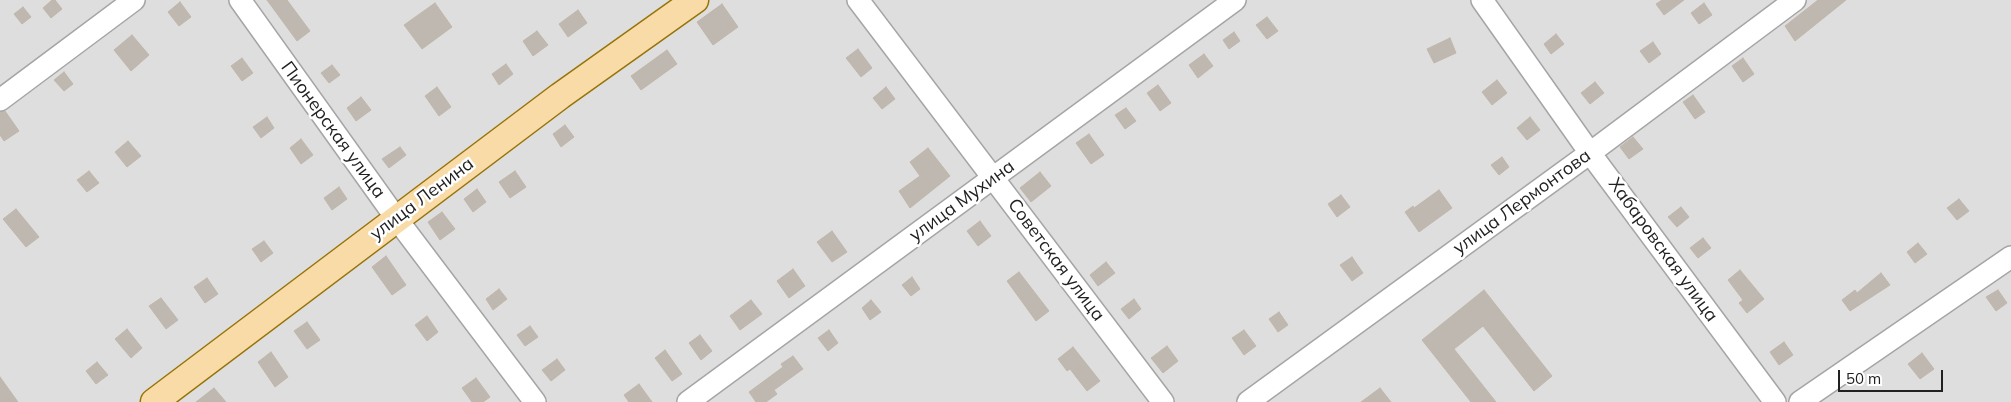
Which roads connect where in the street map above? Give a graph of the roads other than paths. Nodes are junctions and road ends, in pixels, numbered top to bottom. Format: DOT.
graph roads {
  1 [pos="134,0"];
  2 [pos="240,0"];
  3 [pos="695,0"];
  4 [pos="858,0"];
  5 [pos="1236,0"];
  6 [pos="1482,0"];
  7 [pos="1795,0"];
  8 [pos="0,100"];
  9 [pos="1590,153"];
  10 [pos="994,178"];
  11 [pos="396,218"];
  12 [pos="2011,257"];
  13 [pos="154,402"];
  14 [pos="535,402"];
  15 [pos="688,402"];
  16 [pos="1163,402"];
  17 [pos="1248,402"];
  18 [pos="1775,402"];
  19 [pos="1800,402"];
  1 -- 8 [label="street"];
  2 -- 11 [label="street, Пионерская улица"];
  3 -- 11 [label="main road, улица Ленина"];
  4 -- 10 [label="street, Советская улица"];
  5 -- 10 [label="street, улица Мухина"];
  6 -- 9 [label="street, Хабаровская улица"];
  7 -- 9 [label="street, улица Лермонтова"];
  9 -- 17 [label="street, улица Лермонтова"];
  9 -- 18 [label="street, Хабаровская улица"];
  10 -- 15 [label="street, улица Мухина"];
  10 -- 16 [label="street, Советская улица"];
  11 -- 13 [label="main road, улица Ленина"];
  11 -- 14 [label="street, Пионерская улица"];
  12 -- 19 [label="street"];
}
